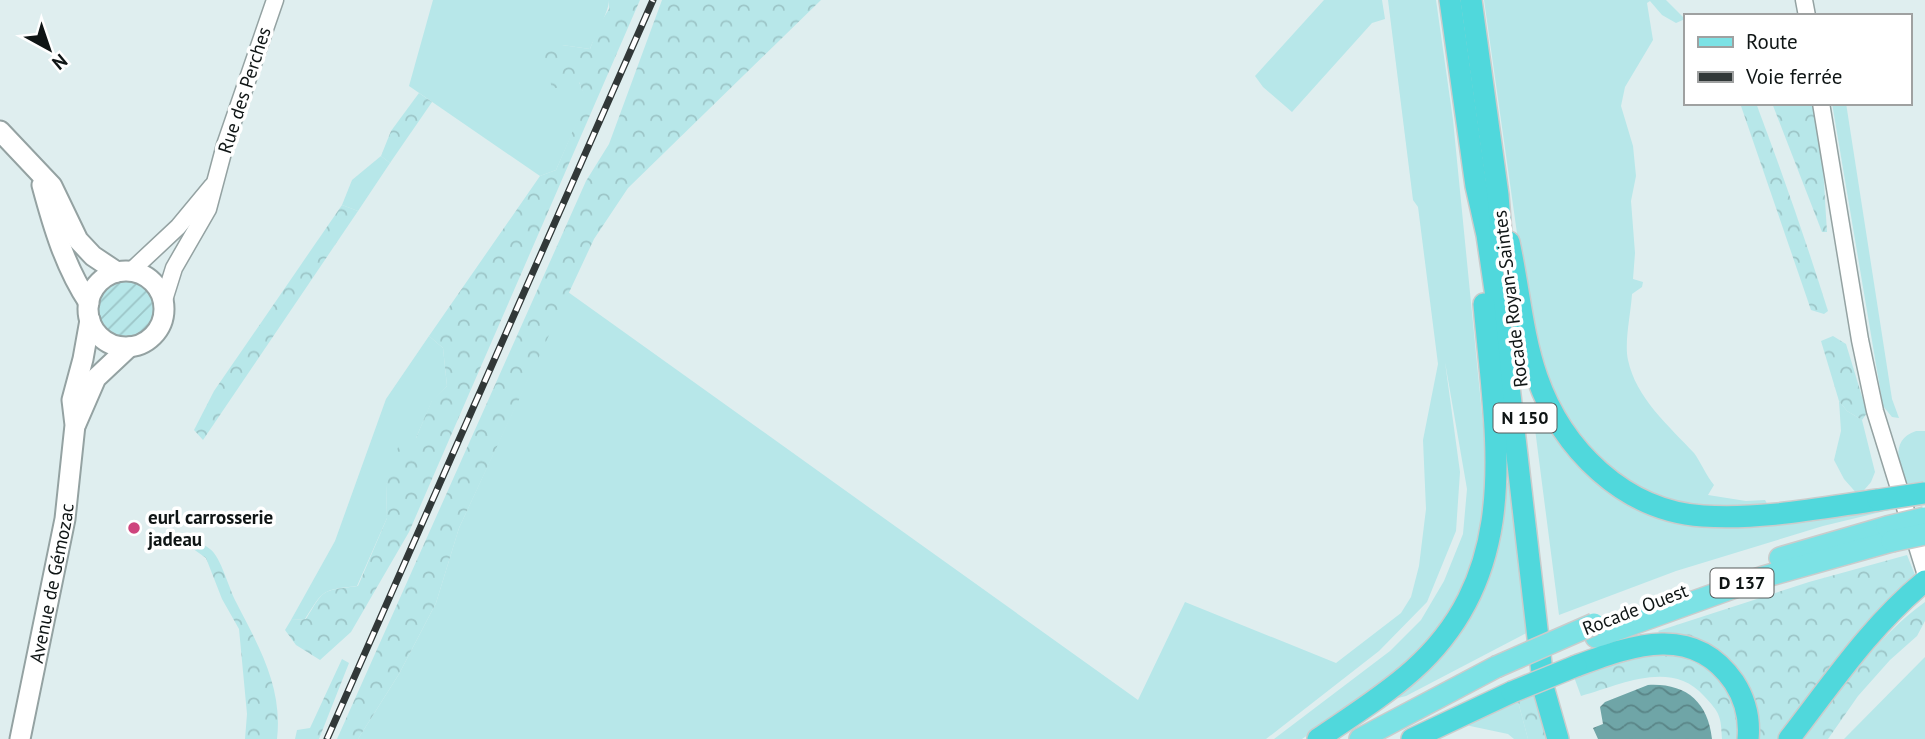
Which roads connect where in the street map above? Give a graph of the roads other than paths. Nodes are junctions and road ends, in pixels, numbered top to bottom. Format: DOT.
graph roads {
  1 [pos="275,0"];
  2 [pos="1450,0"];
  3 [pos="1471,0"];
  4 [pos="1821,105"];
  5 [pos="0,131"];
  6 [pos="37,171"];
  7 [pos="215,181"];
  8 [pos="1476,186"];
  9 [pos="1498,195"];
  10 [pos="124,272"];
  11 [pos="164,300"];
  12 [pos="89,311"];
  13 [pos="129,347"];
  14 [pos="75,425"];
  15 [pos="1925,493"];
  16 [pos="1925,518"];
  17 [pos="1890,534"];
  18 [pos="1925,534"];
  19 [pos="1925,572"];
  20 [pos="1925,581"];
  21 [pos="1504,679"];
  22 [pos="20,739"];
  23 [pos="1318,739"];
  24 [pos="1360,739"];
  25 [pos="1386,739"];
  26 [pos="1412,739"];
  27 [pos="1558,739"];
  28 [pos="1570,739"];
  29 [pos="1748,739"];
  30 [pos="1788,739"];
  1 -- 7 [label="street, Rue des Perches"];
  2 -- 8 [label="highway, Rocade Royan-Saintes / N 150"];
  3 -- 9 [label="highway, Rocade Royan-Saintes / N 150"];
  4 -- 19 [label="street"];
  5 -- 6 [label="main road"];
  6 -- 10 [label="main road"];
  6 -- 12 [label="main road"];
  7 -- 10 [label="street, Rue des Perches"];
  7 -- 11 [label="street, Rue des Perches"];
  8 -- 23 [label="highway"];
  8 -- 27 [label="highway, Rocade Royan-Saintes / N 150"];
  9 -- 15 [label="highway, bridge"];
  9 -- 28 [label="highway, Rocade Royan-Saintes / N 150"];
  10 -- 11 [label="main road"];
  10 -- 12 [label="main road"];
  11 -- 13 [label="main road"];
  12 -- 13 [label="main road"];
  12 -- 14 [label="main road, Avenue de Gémozac"];
  13 -- 14 [label="main road, Avenue de Gémozac"];
  14 -- 22 [label="main road, Avenue de Gémozac"];
  16 -- 17 [label="main road, Rocade Ouest / D 137, bridge"];
  17 -- 18 [label="main road, Rocade Ouest / D 137, bridge"];
  17 -- 21 [label="main road, Rocade Ouest / D 137"];
  20 -- 30 [label="highway"];
  21 -- 24 [label="main road, Rocade Ouest / D 137"];
  21 -- 25 [label="main road, Rocade Ouest / D 137"];
  21 -- 26 [label="highway"];
  21 -- 29 [label="highway, bridge"];
}
